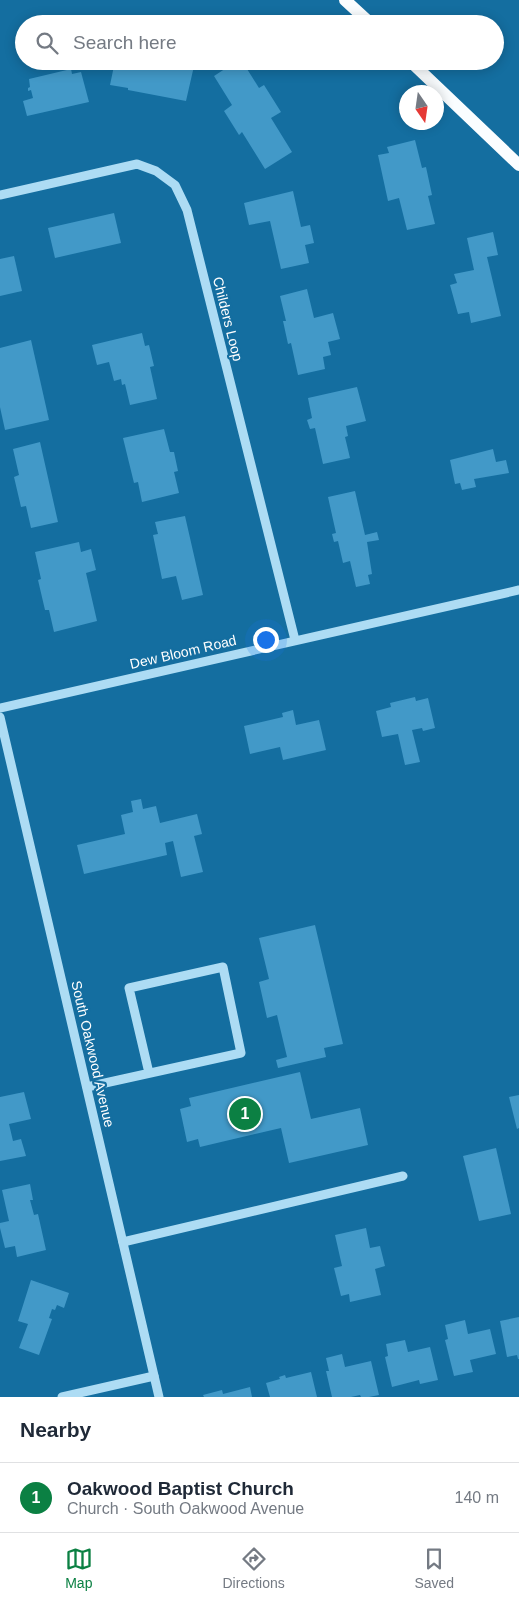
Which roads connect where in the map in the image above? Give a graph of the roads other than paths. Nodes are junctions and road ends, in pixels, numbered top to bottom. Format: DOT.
graph roads {
  1 [pos="346,0"];
  2 [pos="361,15"];
  3 [pos="419,70"];
  4 [pos="519,165"];
  5 [pos="0,195"];
  6 [pos="519,590"];
  7 [pos="295,640"];
  8 [pos="0,708"];
  9 [pos="0,717"];
  10 [pos="149,1073"];
  11 [pos="87,1087"];
  12 [pos="403,1176"];
  13 [pos="123,1242"];
  14 [pos="154,1376"];
  15 [pos="62,1397"];
  16 [pos="159,1397"];
  1 -- 2 [label="main road"];
  3 -- 4 [label="main road"];
  5 -- 7 [label="street, Childers Loop"];
  6 -- 7 [label="street, Dew Bloom Road"];
  7 -- 8 [label="street, Dew Bloom Road"];
  9 -- 11 [label="street, South Oakwood Avenue"];
  10 -- 10 [label="street"];
  10 -- 11 [label="street"];
  11 -- 13 [label="street, South Oakwood Avenue"];
  12 -- 13 [label="street"];
  13 -- 14 [label="street, South Oakwood Avenue"];
  14 -- 15 [label="street"];
  14 -- 16 [label="street, South Oakwood Avenue"];
}
